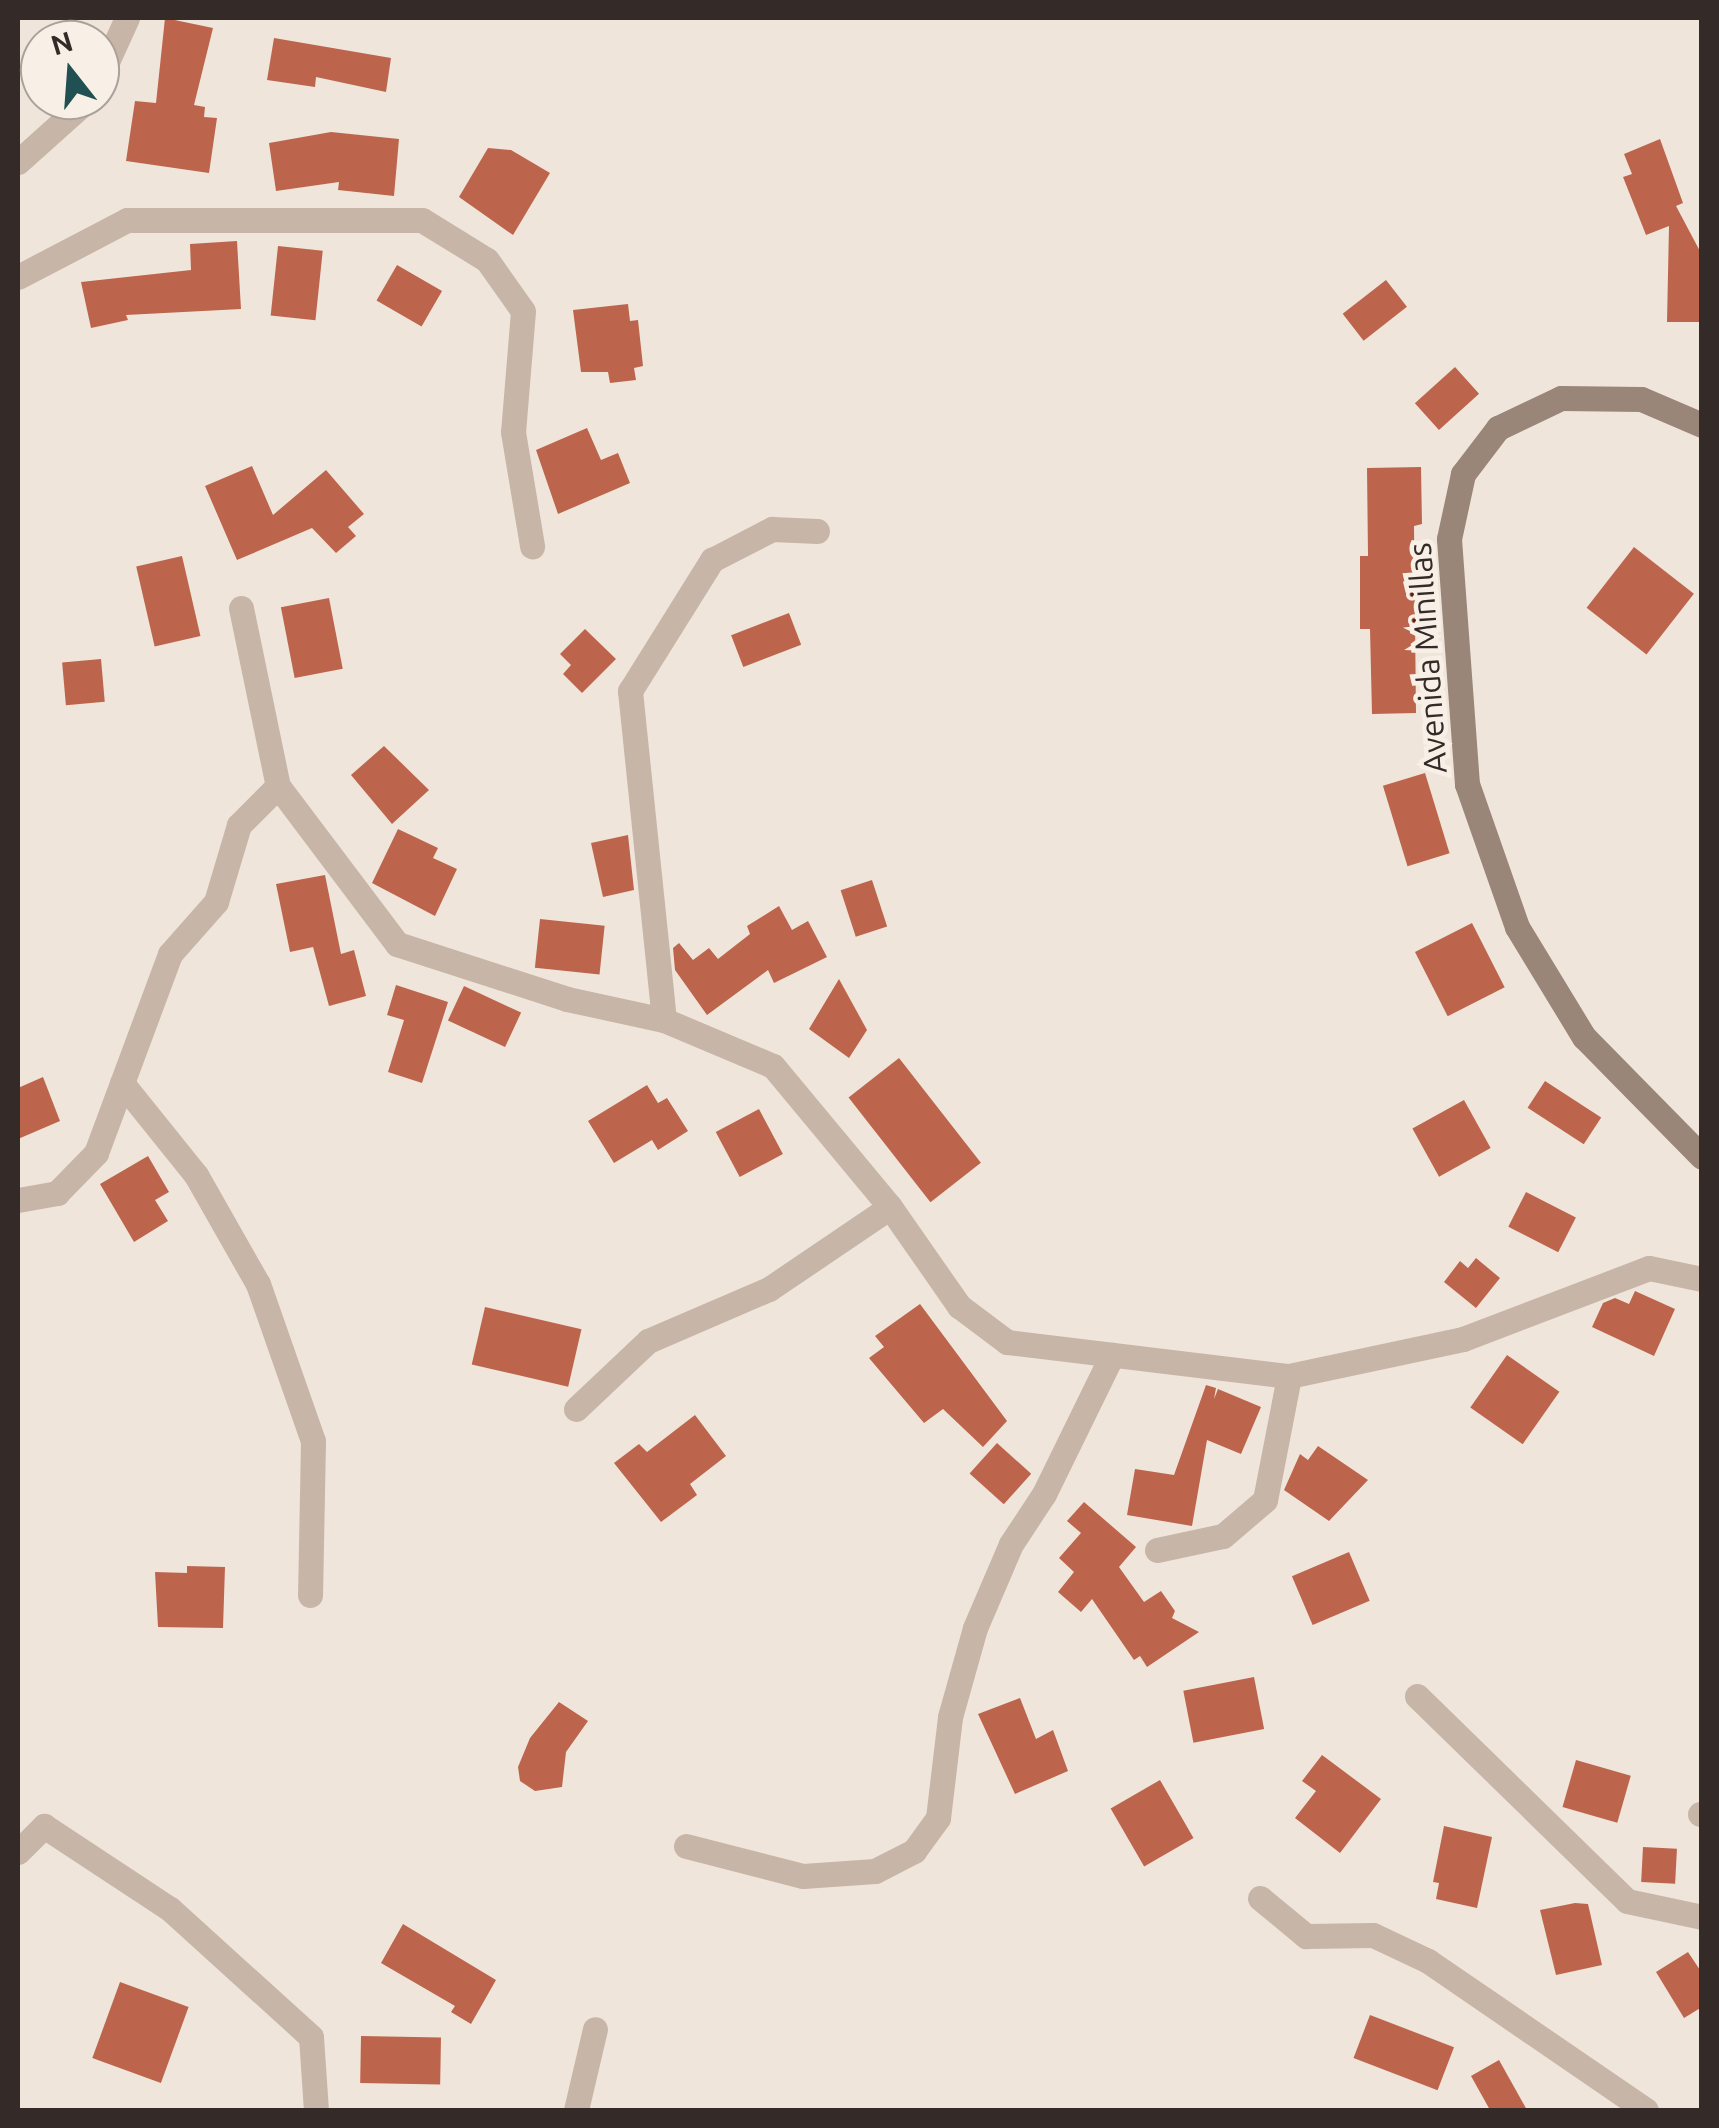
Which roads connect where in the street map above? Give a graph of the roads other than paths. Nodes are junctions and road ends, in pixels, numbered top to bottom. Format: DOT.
graph roads {
  1 [pos="65,120"];
  2 [pos="18,162"];
  3 [pos="18,278"];
  4 [pos="1702,425"];
  5 [pos="818,531"];
  6 [pos="532,546"];
  7 [pos="240,608"];
  8 [pos="278,786"];
  9 [pos="664,1020"];
  10 [pos="122,1084"];
  11 [pos="1702,1157"];
  12 [pos="18,1200"];
  13 [pos="890,1207"];
  14 [pos="1702,1279"];
  15 [pos="1112,1354"];
  16 [pos="1290,1376"];
  17 [pos="576,1408"];
  18 [pos="1157,1550"];
  19 [pos="310,1595"];
  20 [pos="1417,1696"];
  21 [pos="686,1846"];
  22 [pos="18,1852"];
  23 [pos="1260,1898"];
  24 [pos="1702,1917"];
  25 [pos="595,2028"];
  26 [pos="316,2110"];
  27 [pos="576,2110"];
  28 [pos="1646,2110"];
  1 -- 2 [label="street"];
  3 -- 6 [label="street"];
  4 -- 11 [label="street, Avenida Minillas"];
  5 -- 9 [label="street"];
  7 -- 8 [label="street"];
  8 -- 9 [label="street"];
  8 -- 10 [label="street"];
  9 -- 13 [label="street"];
  10 -- 12 [label="street"];
  10 -- 19 [label="street"];
  13 -- 15 [label="street"];
  13 -- 17 [label="street"];
  14 -- 16 [label="street"];
  15 -- 16 [label="street"];
  15 -- 21 [label="street"];
  16 -- 18 [label="street"];
  20 -- 24 [label="street"];
  22 -- 26 [label="street"];
  23 -- 28 [label="street"];
  25 -- 27 [label="street"];
}
